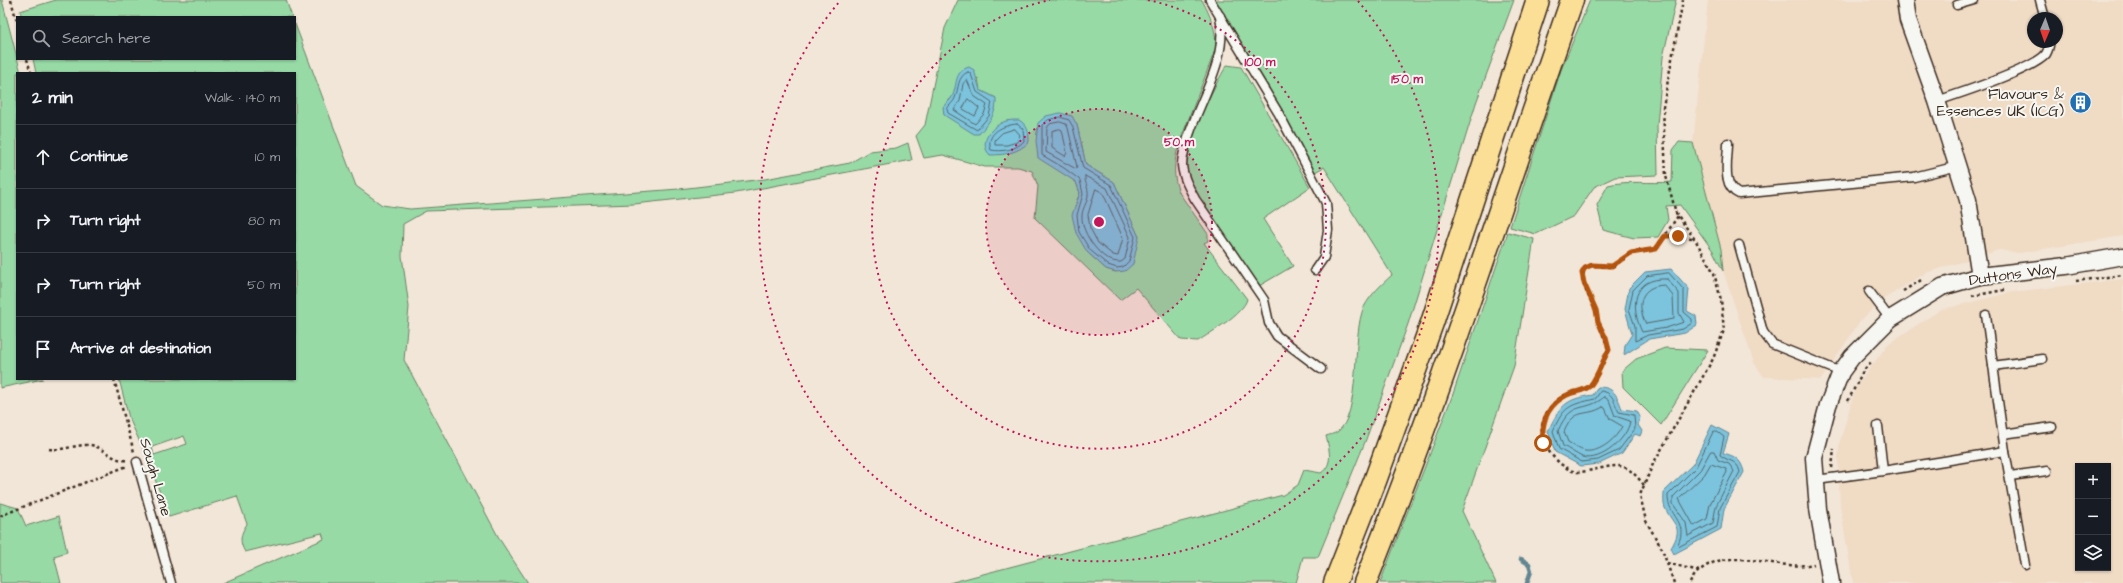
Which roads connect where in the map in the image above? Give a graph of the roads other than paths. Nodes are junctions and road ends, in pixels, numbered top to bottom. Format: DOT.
graph roads {
  1 [pos="1210,0"];
  2 [pos="1538,0"];
  3 [pos="1572,0"];
  4 [pos="1905,0"];
  5 [pos="1974,0"];
  6 [pos="2040,0"];
  7 [pos="1957,5"];
  8 [pos="2043,12"];
  9 [pos="1220,16"];
  10 [pos="2048,48"];
  11 [pos="1937,101"];
  12 [pos="1728,143"];
  13 [pos="1958,166"];
  14 [pos="1739,245"];
  15 [pos="2123,256"];
  16 [pos="1315,270"];
  17 [pos="1980,276"];
  18 [pos="1869,291"];
  19 [pos="1986,315"];
  20 [pos="1890,319"];
  21 [pos="2042,359"];
  22 [pos="1993,366"];
  23 [pos="1320,369"];
  24 [pos="1841,372"];
  25 [pos="1878,426"];
  26 [pos="2052,426"];
  27 [pos="2003,434"];
  28 [pos="2005,451"];
  29 [pos="136,461"];
  30 [pos="1884,471"];
  31 [pos="2047,471"];
  32 [pos="2010,476"];
  33 [pos="1816,480"];
  34 [pos="2025,565"];
  35 [pos="170,583"];
  36 [pos="1335,583"];
  37 [pos="1365,583"];
  38 [pos="1831,583"];
  1 -- 9 [label="lane"];
  2 -- 36 [label="highway"];
  3 -- 37 [label="highway"];
  4 -- 11 [label="street"];
  5 -- 7 [label="lane"];
  6 -- 8 [label="lane"];
  9 -- 16 [label="lane"];
  9 -- 23 [label="lane"];
  10 -- 11 [label="lane"];
  11 -- 13 [label="street"];
  12 -- 13 [label="lane"];
  13 -- 17 [label="street"];
  14 -- 24 [label="lane"];
  15 -- 17 [label="street, Duttons Way"];
  17 -- 20 [label="street, Duttons Way"];
  18 -- 20 [label="lane"];
  19 -- 22 [label="lane"];
  20 -- 24 [label="street, Duttons Way"];
  21 -- 22 [label="lane"];
  22 -- 27 [label="lane"];
  24 -- 33 [label="street, Duttons Way"];
  25 -- 30 [label="lane"];
  26 -- 27 [label="lane"];
  27 -- 28 [label="lane"];
  28 -- 30 [label="lane"];
  28 -- 32 [label="lane"];
  29 -- 35 [label="lane, Sough Lane"];
  30 -- 33 [label="lane"];
  31 -- 32 [label="lane"];
  32 -- 34 [label="lane"];
  33 -- 38 [label="street, Duttons Way"];
}
